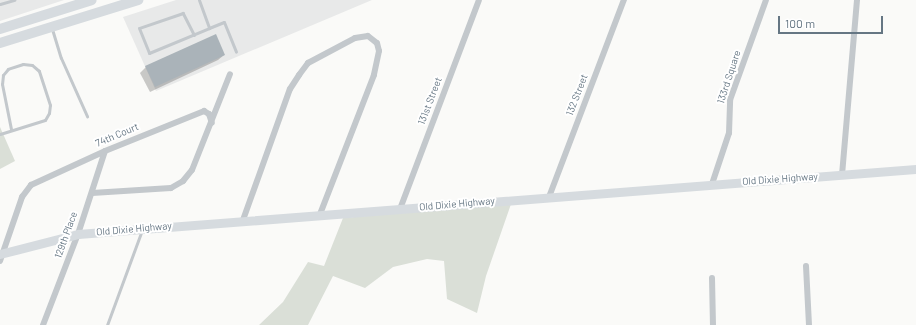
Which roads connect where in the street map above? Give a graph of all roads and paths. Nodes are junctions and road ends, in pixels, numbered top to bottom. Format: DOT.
graph roads {
  1 [pos="14,0"];
  2 [pos="92,0"];
  3 [pos="138,0"];
  4 [pos="199,0"];
  5 [pos="479,0"];
  6 [pos="624,0"];
  7 [pos="766,0"];
  8 [pos="857,0"];
  9 [pos="0,4"];
  10 [pos="61,10"];
  11 [pos="51,27"];
  12 [pos="208,28"];
  13 [pos="0,29"];
  14 [pos="194,35"];
  15 [pos="0,43"];
  16 [pos="236,52"];
  17 [pos="230,74"];
  18 [pos="87,116"];
  19 [pos="212,123"];
  20 [pos="11,129"];
  21 [pos="0,134"];
  22 [pos="105,150"];
  23 [pos="916,170"];
  24 [pos="842,175"];
  25 [pos="712,184"];
  26 [pos="92,193"];
  27 [pos="549,197"];
  28 [pos="400,209"];
  29 [pos="320,214"];
  30 [pos="243,220"];
  31 [pos="142,229"];
  32 [pos="78,234"];
  33 [pos="1,256"];
  34 [pos="806,266"];
  35 [pos="712,278"];
  36 [pos="43,325"];
  37 [pos="107,325"];
  38 [pos="713,325"];
  39 [pos="809,325"];
  1 -- 9 [label="lane"];
  2 -- 10 [label="main road"];
  3 -- 11 [label="main road"];
  4 -- 12 [label="lane"];
  5 -- 28 [label="street, 131st Street"];
  6 -- 27 [label="street, 132 Street"];
  7 -- 25 [label="street, 133rd Square"];
  8 -- 24 [label="street"];
  10 -- 11 [label="main road"];
  10 -- 13 [label="main road"];
  11 -- 15 [label="main road"];
  11 -- 18 [label="lane"];
  12 -- 14 [label="lane"];
  12 -- 16 [label="lane"];
  14 -- 14 [label="lane"];
  17 -- 19 [label="street"];
  19 -- 22 [label="street, 74th Court"];
  19 -- 26 [label="street"];
  20 -- 20 [label="lane"];
  20 -- 21 [label="lane"];
  22 -- 26 [label="street, 129th Place"];
  22 -- 33 [label="street, 74th Court"];
  23 -- 24 [label="street, Old Dixie Highway"];
  24 -- 25 [label="street, Old Dixie Highway"];
  25 -- 27 [label="street, Old Dixie Highway"];
  26 -- 32 [label="street, 129th Place"];
  27 -- 28 [label="street, Old Dixie Highway"];
  28 -- 29 [label="street, Old Dixie Highway"];
  29 -- 30 [label="street, Old Dixie Highway"];
  29 -- 30 [label="street"];
  30 -- 31 [label="street, Old Dixie Highway"];
  31 -- 32 [label="street, Old Dixie Highway"];
  31 -- 37 [label="lane"];
  32 -- 33 [label="street, Old Dixie Highway"];
  32 -- 36 [label="street, 129th Place"];
  34 -- 39 [label="street"];
  35 -- 38 [label="street"];
}
